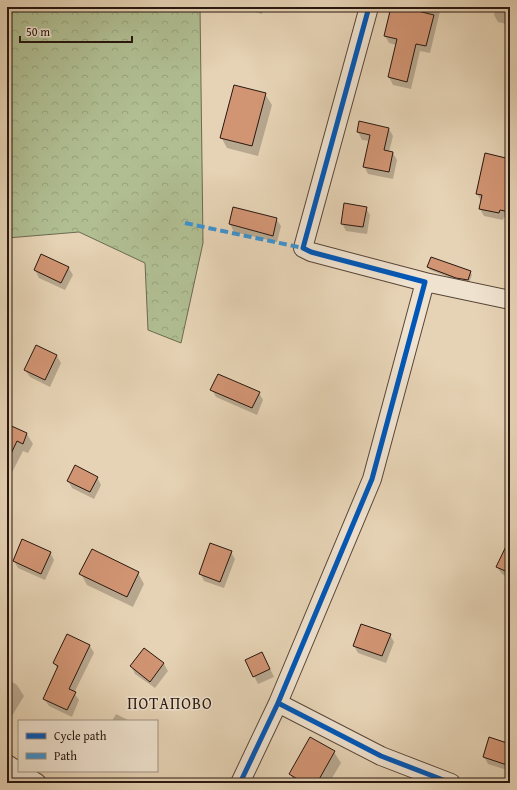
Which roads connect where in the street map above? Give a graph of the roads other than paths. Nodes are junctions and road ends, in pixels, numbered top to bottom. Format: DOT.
graph roads {
  1 [pos="370,7"];
  2 [pos="426,282"];
  3 [pos="510,300"];
  4 [pos="278,703"];
  5 [pos="7,764"];
  6 [pos="18,771"];
  7 [pos="20,772"];
  8 [pos="37,783"];
  9 [pos="240,783"];
  10 [pos="451,783"];
  1 -- 2 [label="street"];
  2 -- 3 [label="street"];
  2 -- 4 [label="street"];
  4 -- 9 [label="street"];
  4 -- 10 [label="street"];
  5 -- 6 [label="street"];
  7 -- 8 [label="street"];
}
